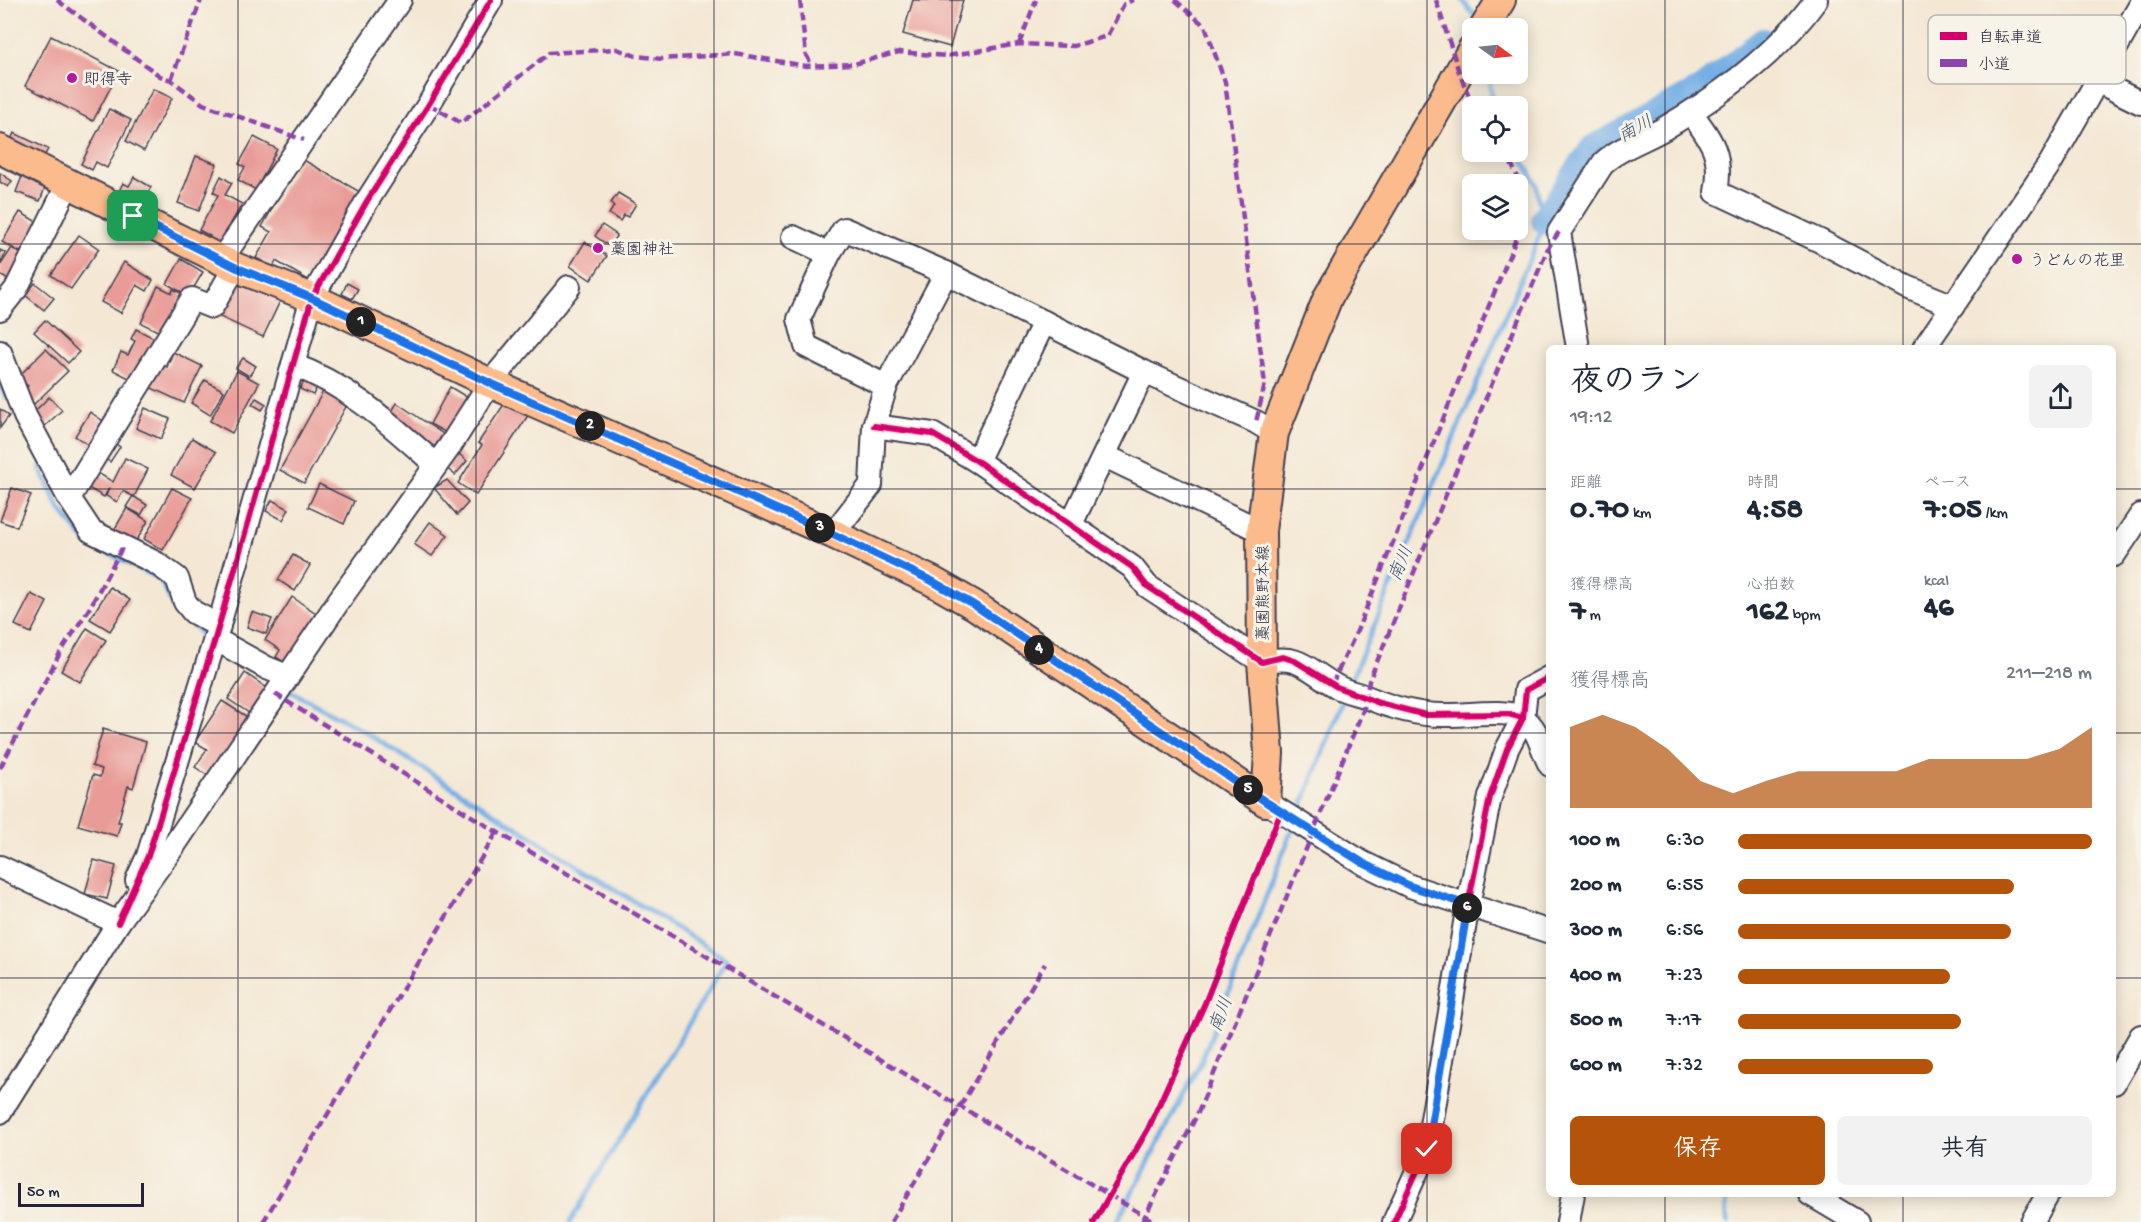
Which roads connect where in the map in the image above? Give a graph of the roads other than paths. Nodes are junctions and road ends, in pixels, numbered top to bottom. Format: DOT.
graph roads {
  1 [pos="400,0"];
  2 [pos="491,0"];
  3 [pos="1501,0"];
  4 [pos="1816,0"];
  5 [pos="2141,4"];
  6 [pos="1490,18"];
  7 [pos="2126,31"];
  8 [pos="1462,67"];
  9 [pos="2097,84"];
  10 [pos="2102,84"];
  11 [pos="2141,103"];
  12 [pos="1691,113"];
  13 [pos="0,149"];
  14 [pos="69,182"];
  15 [pos="793,237"];
  16 [pos="829,254"];
  17 [pos="228,264"];
  18 [pos="946,273"];
  19 [pos="569,286"];
  20 [pos="312,298"];
  21 [pos="1953,306"];
  22 [pos="0,309"];
  23 [pos="1044,322"];
  24 [pos="1578,345"];
  25 [pos="1926,345"];
  26 [pos="0,352"];
  27 [pos="293,365"];
  28 [pos="1144,372"];
  29 [pos="490,383"];
  30 [pos="886,386"];
  31 [pos="874,426"];
  32 [pos="1275,433"];
  33 [pos="1105,456"];
  34 [pos="977,461"];
  35 [pos="435,464"];
  36 [pos="69,498"];
  37 [pos="2141,515"];
  38 [pos="1070,526"];
  39 [pos="1261,531"];
  40 [pos="833,534"];
  41 [pos="2116,552"];
  42 [pos="217,632"];
  43 [pos="1262,662"];
  44 [pos="287,676"];
  45 [pos="1546,679"];
  46 [pos="1523,718"];
  47 [pos="1546,758"];
  48 [pos="1276,808"];
  49 [pos="0,867"];
  50 [pos="1468,905"];
  51 [pos="118,922"];
  52 [pos="1546,931"];
  53 [pos="2141,1036"];
  54 [pos="2117,1069"];
  55 [pos="0,1112"];
  56 [pos="1572,1197"];
  57 [pos="1815,1197"];
  58 [pos="2046,1197"];
  59 [pos="1394,1222"];
  60 [pos="1568,1222"];
  61 [pos="1857,1222"];
  62 [pos="2032,1222"];
  1 -- 17 [label="street"];
  2 -- 20 [label="street"];
  3 -- 6 [label="main road, 藁園熊野本線"];
  4 -- 12 [label="street"];
  5 -- 7 [label="street"];
  8 -- 32 [label="main road, 藁園熊野本線"];
  9 -- 21 [label="street"];
  10 -- 11 [label="street"];
  12 -- 21 [label="street"];
  12 -- 24 [label="street"];
  13 -- 14 [label="main road"];
  14 -- 17 [label="main road"];
  14 -- 22 [label="street"];
  15 -- 16 [label="street"];
  16 -- 18 [label="street"];
  16 -- 30 [label="street"];
  17 -- 20 [label="main road"];
  17 -- 36 [label="street"];
  18 -- 23 [label="street"];
  18 -- 30 [label="street"];
  19 -- 29 [label="street"];
  20 -- 27 [label="street"];
  20 -- 29 [label="main road"];
  21 -- 25 [label="street"];
  23 -- 28 [label="street"];
  23 -- 34 [label="street"];
  26 -- 36 [label="street"];
  27 -- 35 [label="street"];
  27 -- 42 [label="street"];
  28 -- 32 [label="street"];
  28 -- 33 [label="street"];
  29 -- 35 [label="street"];
  29 -- 40 [label="main road"];
  30 -- 31 [label="street"];
  31 -- 34 [label="street"];
  31 -- 40 [label="street"];
  32 -- 39 [label="main road, 藁園熊野本線"];
  33 -- 38 [label="street"];
  33 -- 39 [label="street"];
  34 -- 38 [label="street"];
  35 -- 44 [label="street"];
  36 -- 42 [label="street"];
  37 -- 41 [label="street"];
  38 -- 43 [label="street"];
  39 -- 43 [label="main road, 藁園熊野本線"];
  40 -- 48 [label="main road"];
  42 -- 44 [label="street"];
  42 -- 51 [label="street"];
  43 -- 46 [label="street"];
  43 -- 48 [label="main road, 藁園熊野本線"];
  44 -- 51 [label="street"];
  45 -- 46 [label="street"];
  46 -- 47 [label="street"];
  46 -- 50 [label="street"];
  48 -- 50 [label="street"];
  49 -- 51 [label="street"];
  50 -- 52 [label="street"];
  50 -- 59 [label="street"];
  51 -- 55 [label="street"];
  53 -- 54 [label="street"];
  56 -- 60 [label="street"];
  57 -- 61 [label="street"];
  58 -- 62 [label="street"];
}
